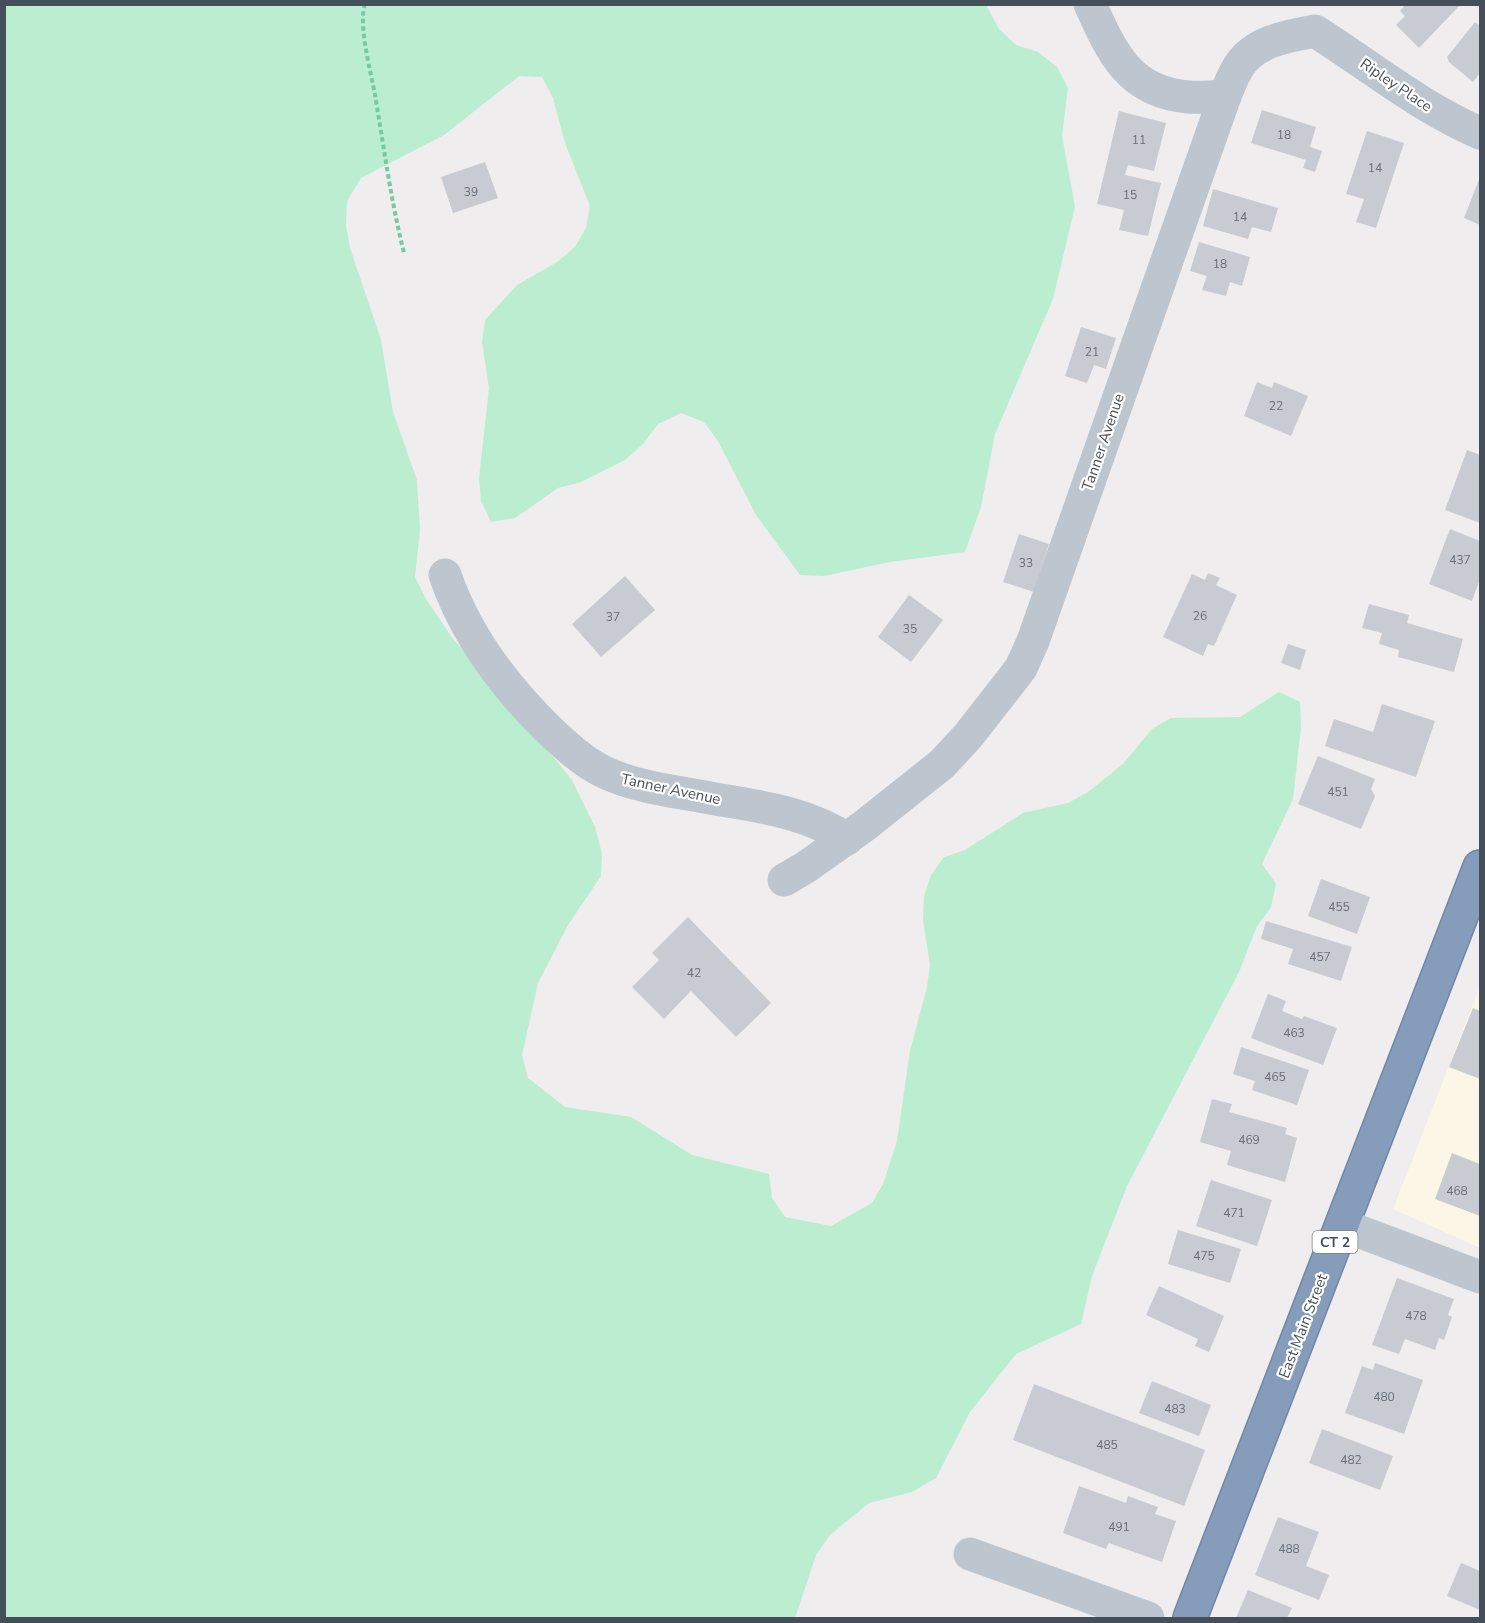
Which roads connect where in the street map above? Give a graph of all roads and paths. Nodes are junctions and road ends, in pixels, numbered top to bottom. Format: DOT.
graph roads {
  1 [pos="365,4"];
  2 [pos="1090,4"];
  3 [pos="1314,31"];
  4 [pos="1225,96"];
  5 [pos="1480,133"];
  6 [pos="404,253"];
  7 [pos="445,576"];
  8 [pos="847,839"];
  9 [pos="1480,867"];
  10 [pos="784,880"];
  11 [pos="1342,1225"];
  12 [pos="1480,1277"];
  13 [pos="970,1554"];
  14 [pos="1148,1618"];
  15 [pos="1190,1618"];
  1 -- 6 [label="path"];
  2 -- 4 [label="street"];
  3 -- 4 [label="street, Tanner Avenue"];
  3 -- 5 [label="street, Ripley Place"];
  4 -- 8 [label="street, Tanner Avenue"];
  7 -- 8 [label="street, Tanner Avenue"];
  8 -- 10 [label="street, Tanner Avenue"];
  9 -- 11 [label="highway, East Main Street / CT 2"];
  11 -- 12 [label="street"];
  11 -- 15 [label="highway, East Main Street / CT 2"];
  13 -- 14 [label="street"];
}
